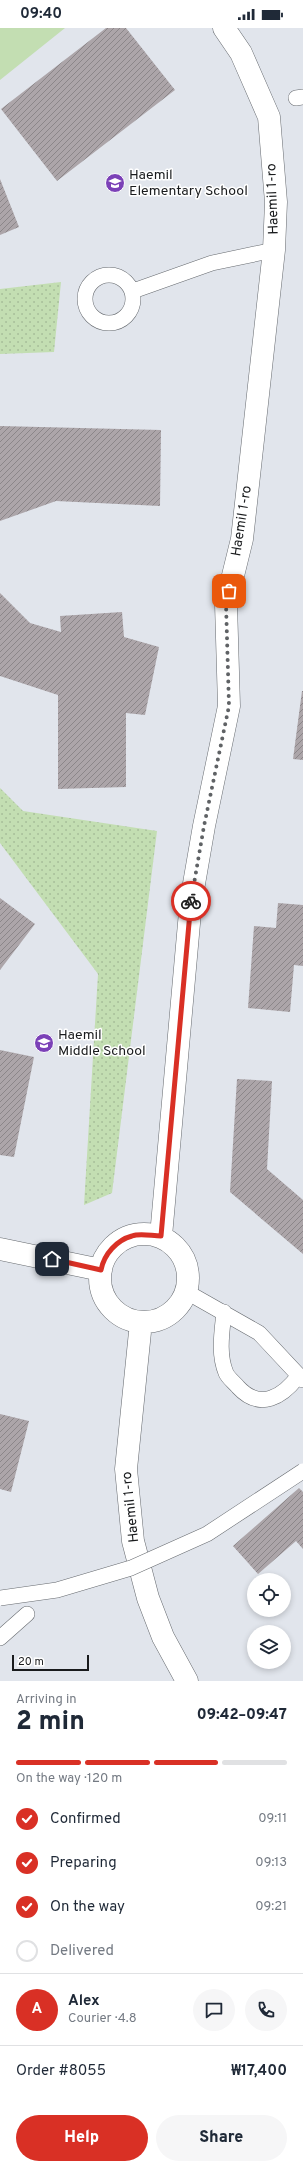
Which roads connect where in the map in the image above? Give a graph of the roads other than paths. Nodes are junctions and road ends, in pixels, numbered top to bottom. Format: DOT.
graph roads {
  1 [pos="224,28"];
  2 [pos="274,250"];
  3 [pos="133,291"];
  4 [pos="161,1236"];
  5 [pos="0,1249"];
  6 [pos="101,1270"];
  7 [pos="185,1291"];
  8 [pos="224,1312"];
  9 [pos="141,1322"];
  10 [pos="301,1378"];
  11 [pos="303,1471"];
  12 [pos="0,1598"];
  13 [pos="27,1614"];
  14 [pos="0,1638"];
  15 [pos="187,1681"];
  1 -- 2 [label="street, Haemil 1-ro"];
  2 -- 3 [label="lane"];
  2 -- 4 [label="street, Haemil 1-ro"];
  4 -- 6 [label="street"];
  4 -- 7 [label="street"];
  5 -- 6 [label="street"];
  6 -- 9 [label="street"];
  7 -- 8 [label="lane"];
  7 -- 9 [label="street"];
  8 -- 10 [label="lane"];
  8 -- 10 [label="lane"];
  9 -- 15 [label="street, Haemil 1-ro"];
  11 -- 12 [label="lane, bridge"];
  13 -- 14 [label="lane"];
}
